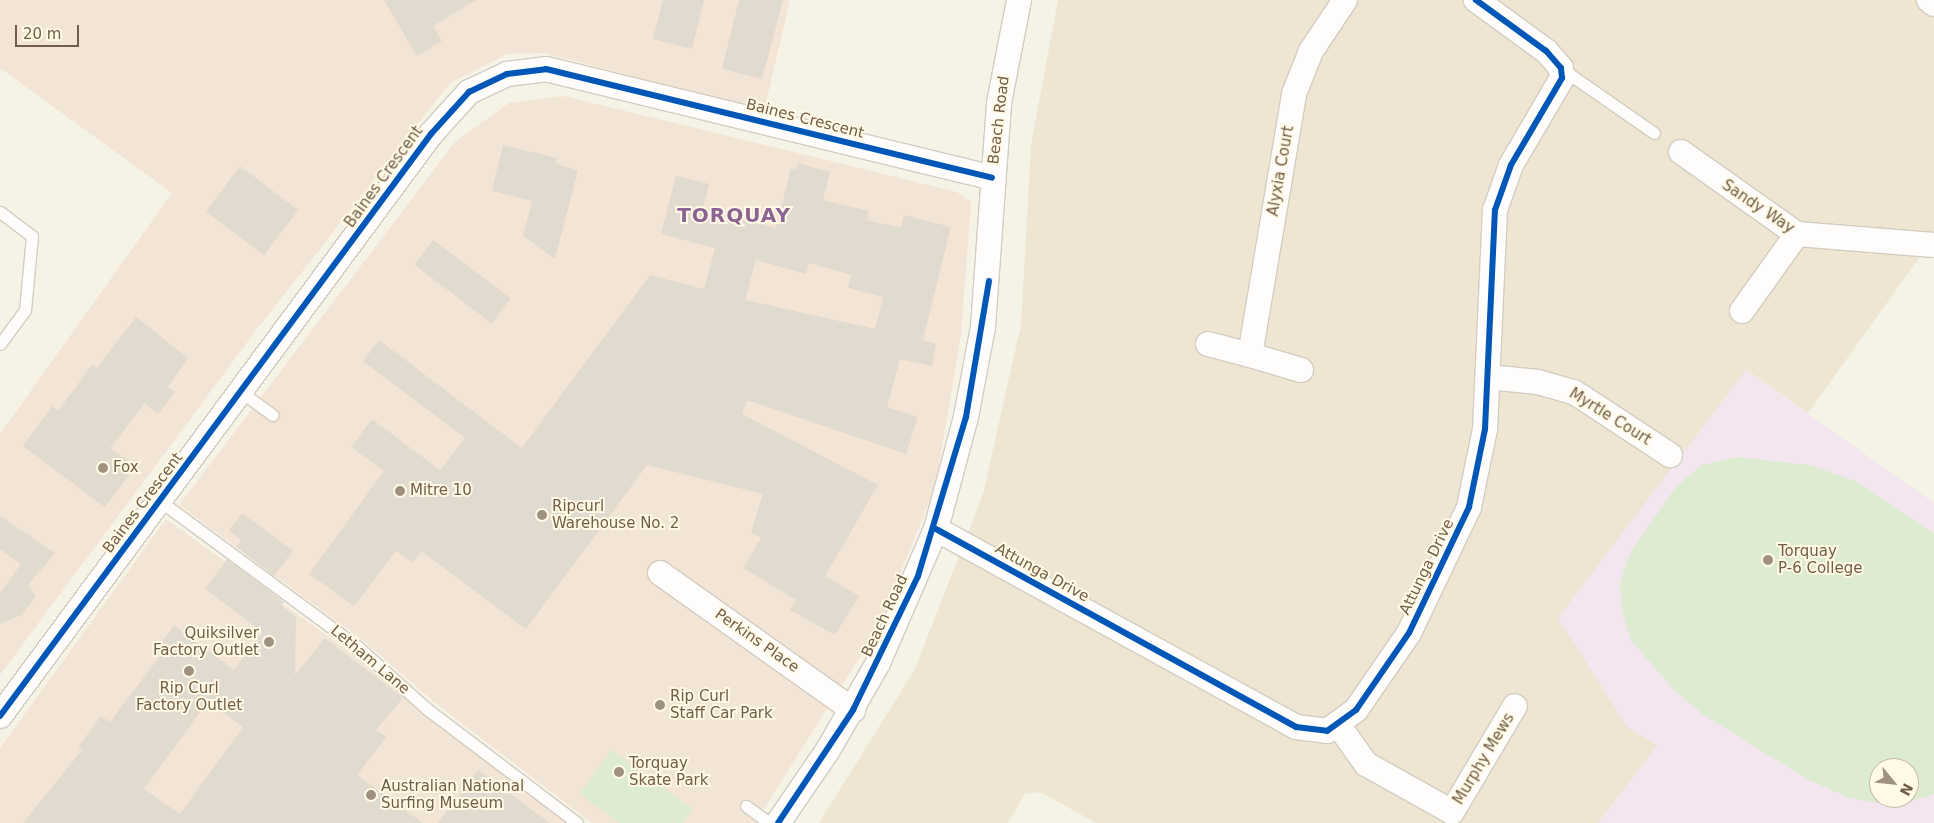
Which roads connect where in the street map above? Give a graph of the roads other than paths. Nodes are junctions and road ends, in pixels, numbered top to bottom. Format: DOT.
graph roads {
  1 [pos="1019,0"];
  2 [pos="1344,0"];
  3 [pos="1476,0"];
  4 [pos="1928,0"];
  5 [pos="1934,4"];
  6 [pos="1561,68"];
  7 [pos="1654,133"];
  8 [pos="1681,152"];
  9 [pos="992,178"];
  10 [pos="0,212"];
  11 [pos="1797,234"];
  12 [pos="1934,246"];
  13 [pos="1742,310"];
  14 [pos="0,344"];
  15 [pos="1208,344"];
  16 [pos="1250,355"];
  17 [pos="1301,370"];
  18 [pos="1488,377"];
  19 [pos="241,392"];
  20 [pos="273,415"];
  21 [pos="1670,456"];
  22 [pos="160,501"];
  23 [pos="936,529"];
  24 [pos="660,573"];
  25 [pos="1516,706"];
  26 [pos="853,710"];
  27 [pos="0,716"];
  28 [pos="1339,726"];
  29 [pos="746,806"];
  30 [pos="1450,818"];
  31 [pos="577,823"];
  32 [pos="769,823"];
  33 [pos="778,823"];
  1 -- 9 [label="street, Beach Road"];
  2 -- 16 [label="street, Alyxia Court"];
  3 -- 6 [label="street"];
  4 -- 5 [label="street"];
  6 -- 7 [label="lane"];
  6 -- 18 [label="street, Attunga Drive"];
  8 -- 11 [label="street, Sandy Way"];
  9 -- 19 [label="street, Baines Crescent"];
  9 -- 23 [label="street, Beach Road"];
  10 -- 14 [label="lane"];
  11 -- 12 [label="street, Sandy Way"];
  11 -- 13 [label="street"];
  15 -- 16 [label="street"];
  16 -- 17 [label="street"];
  18 -- 21 [label="street, Myrtle Court"];
  18 -- 28 [label="street, Attunga Drive"];
  19 -- 20 [label="lane"];
  19 -- 22 [label="street, Baines Crescent"];
  22 -- 27 [label="street, Baines Crescent"];
  22 -- 31 [label="lane, Letham Lane"];
  23 -- 26 [label="street, Beach Road"];
  23 -- 28 [label="street, Attunga Drive"];
  24 -- 26 [label="street, Perkins Place"];
  25 -- 30 [label="street, Murphy Mews"];
  26 -- 33 [label="street, Beach Road"];
  28 -- 30 [label="street, Murphy Mews"];
  29 -- 32 [label="lane"];
}
